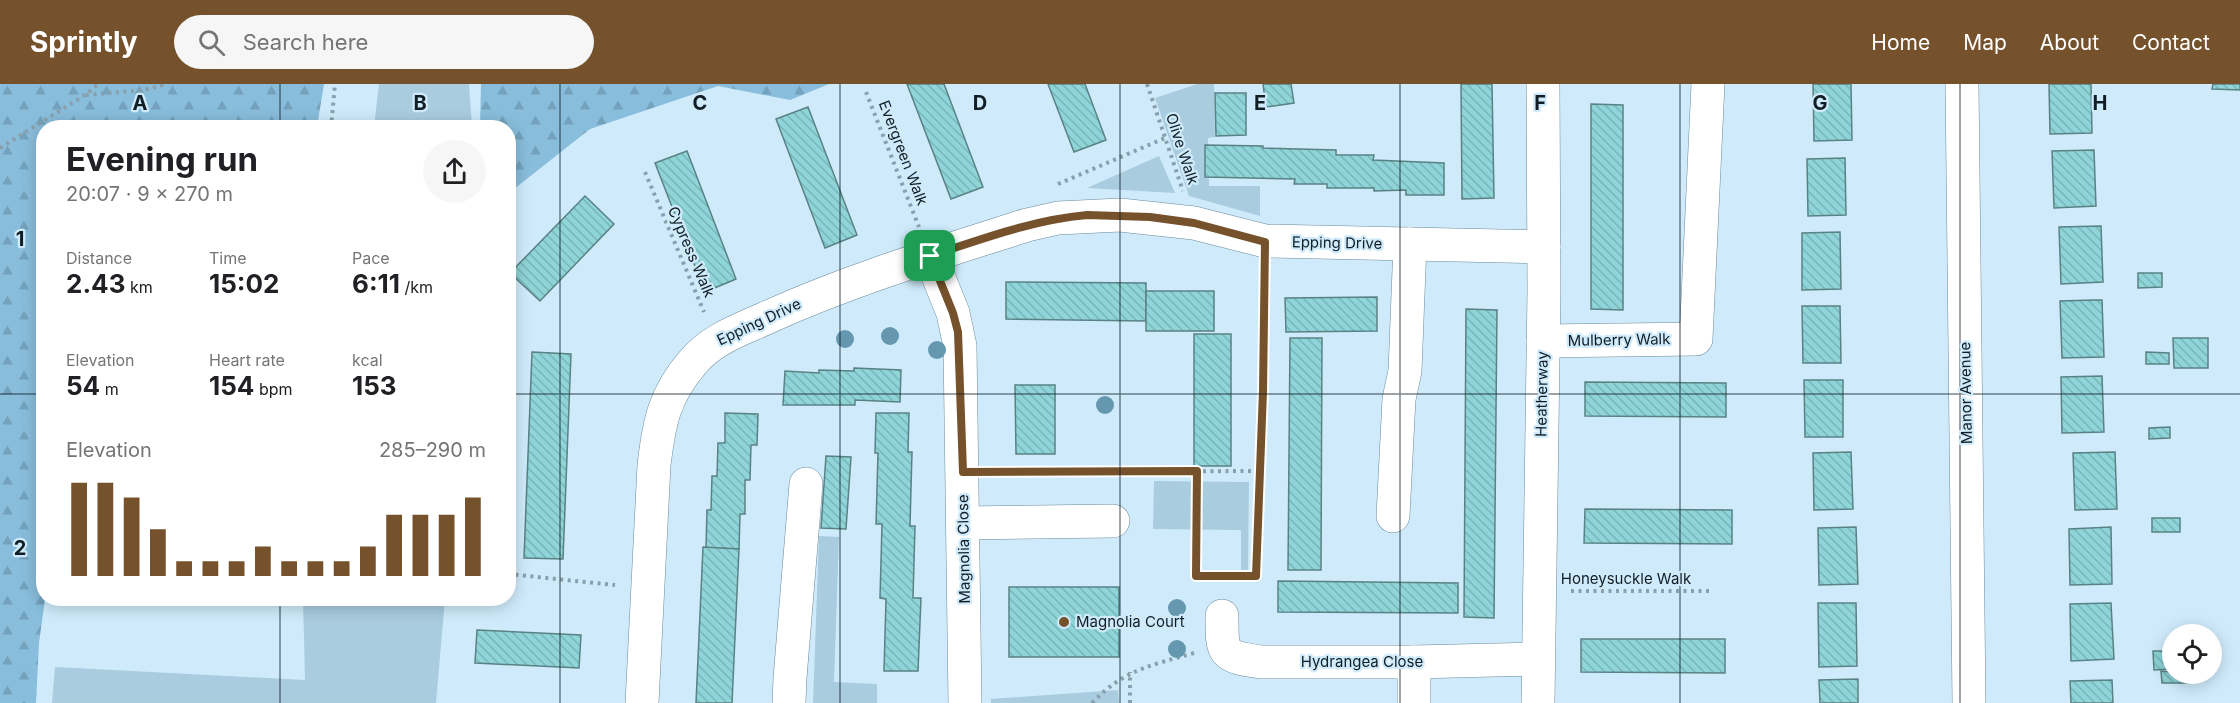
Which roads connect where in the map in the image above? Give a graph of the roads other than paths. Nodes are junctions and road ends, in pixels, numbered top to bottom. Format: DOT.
graph roads {
  1 [pos="1543,84"];
  2 [pos="1708,84"];
  3 [pos="1962,84"];
  4 [pos="1410,244"];
  5 [pos="1544,247"];
  6 [pos="930,256"];
  7 [pos="1543,340"];
  8 [pos="806,484"];
  9 [pos="1393,516"];
  10 [pos="1113,521"];
  11 [pos="964,523"];
  12 [pos="1221,616"];
  13 [pos="1538,659"];
  14 [pos="1413,662"];
  15 [pos="642,703"];
  16 [pos="789,703"];
  17 [pos="965,703"];
  18 [pos="1414,703"];
  19 [pos="1538,703"];
  20 [pos="1969,703"];
  1 -- 5 [label="street, Heatherway"];
  2 -- 7 [label="street, Mulberry Walk"];
  3 -- 20 [label="street, Manor Avenue"];
  4 -- 5 [label="street, Epping Drive"];
  4 -- 6 [label="street, Epping Drive"];
  4 -- 9 [label="street"];
  5 -- 7 [label="street, Heatherway"];
  6 -- 11 [label="street, Magnolia Close"];
  6 -- 15 [label="street, Epping Drive"];
  7 -- 13 [label="street, Heatherway"];
  8 -- 16 [label="street"];
  10 -- 11 [label="street"];
  11 -- 17 [label="street, Magnolia Close"];
  12 -- 14 [label="street, Hydrangea Close"];
  13 -- 14 [label="street, Hydrangea Close"];
  13 -- 19 [label="street, Heatherway"];
  14 -- 18 [label="street"];
}
